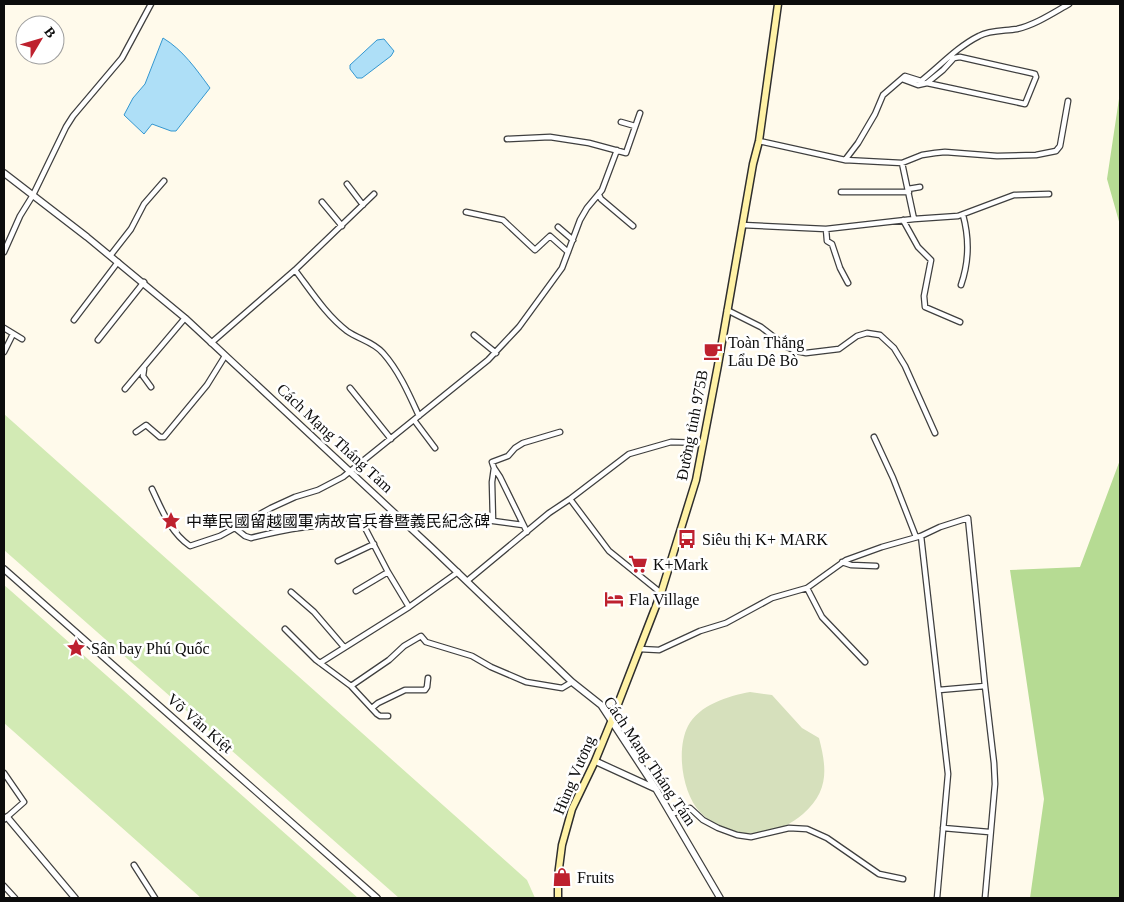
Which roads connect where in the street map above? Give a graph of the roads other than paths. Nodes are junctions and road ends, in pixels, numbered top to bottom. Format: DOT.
graph roads {
  1 [pos="152,4"];
  2 [pos="778,4"];
  3 [pos="1069,4"];
  4 [pos="902,79"];
  5 [pos="927,83"];
  6 [pos="1068,101"];
  7 [pos="640,113"];
  8 [pos="621,122"];
  9 [pos="635,126"];
  10 [pos="507,140"];
  11 [pos="758,141"];
  12 [pos="617,150"];
  13 [pos="845,160"];
  14 [pos="902,163"];
  15 [pos="4,173"];
  16 [pos="164,181"];
  17 [pos="347,184"];
  18 [pos="920,187"];
  19 [pos="908,191"];
  20 [pos="841,192"];
  21 [pos="374,194"];
  22 [pos="1048,194"];
  23 [pos="33,195"];
  24 [pos="599,195"];
  25 [pos="322,202"];
  26 [pos="363,205"];
  27 [pos="466,212"];
  28 [pos="963,215"];
  29 [pos="914,219"];
  30 [pos="903,220"];
  31 [pos="742,225"];
  32 [pos="342,226"];
  33 [pos="634,226"];
  34 [pos="558,227"];
  35 [pos="826,229"];
  36 [pos="573,240"];
  37 [pos="4,252"];
  38 [pos="568,252"];
  39 [pos="110,256"];
  40 [pos="118,262"];
  41 [pos="295,270"];
  42 [pos="144,282"];
  43 [pos="848,283"];
  44 [pos="961,285"];
  45 [pos="727,310"];
  46 [pos="186,318"];
  47 [pos="74,320"];
  48 [pos="960,322"];
  49 [pos="4,328"];
  50 [pos="13,334"];
  51 [pos="474,335"];
  52 [pos="22,339"];
  53 [pos="98,340"];
  54 [pos="211,343"];
  55 [pos="4,352"];
  56 [pos="496,353"];
  57 [pos="225,356"];
  58 [pos="144,368"];
  59 [pos="151,388"];
  60 [pos="350,388"];
  61 [pos="125,389"];
  62 [pos="420,416"];
  63 [pos="414,420"];
  64 [pos="136,432"];
  65 [pos="560,432"];
  66 [pos="935,433"];
  67 [pos="874,438"];
  68 [pos="391,439"];
  69 [pos="703,443"];
  70 [pos="435,448"];
  71 [pos="494,468"];
  72 [pos="350,472"];
  73 [pos="152,489"];
  74 [pos="570,499"];
  75 [pos="392,511"];
  76 [pos="486,520"];
  77 [pos="493,521"];
  78 [pos="363,524"];
  79 [pos="523,525"];
  80 [pos="235,528"];
  81 [pos="527,532"];
  82 [pos="919,536"];
  83 [pos="374,544"];
  84 [pos="338,561"];
  85 [pos="842,562"];
  86 [pos="876,566"];
  87 [pos="4,569"];
  88 [pos="388,572"];
  89 [pos="458,572"];
  90 [pos="467,581"];
  91 [pos="806,588"];
  92 [pos="291,592"];
  93 [pos="356,592"];
  94 [pos="661,593"];
  95 [pos="409,607"];
  96 [pos="285,629"];
  97 [pos="344,647"];
  98 [pos="639,649"];
  99 [pos="865,662"];
  100 [pos="320,663"];
  101 [pos="428,678"];
  102 [pos="572,682"];
  103 [pos="351,686"];
  104 [pos="985,686"];
  105 [pos="939,690"];
  106 [pos="372,708"];
  107 [pos="388,716"];
  108 [pos="611,722"];
  109 [pos="595,761"];
  110 [pos="4,773"];
  111 [pos="656,789"];
  112 [pos="671,814"];
  113 [pos="5,818"];
  114 [pos="943,828"];
  115 [pos="990,832"];
  116 [pos="134,865"];
  117 [pos="903,879"];
  118 [pos="4,886"];
  119 [pos="15,898"];
  120 [pos="74,898"];
  121 [pos="155,898"];
  122 [pos="377,898"];
  123 [pos="558,898"];
  124 [pos="720,898"];
  125 [pos="937,898"];
  126 [pos="985,898"];
  1 -- 23 [label="street"];
  2 -- 11 [label="main road, Đường tỉnh 975B"];
  3 -- 4 [label="street"];
  4 -- 5 [label="street"];
  4 -- 13 [label="street"];
  5 -- 5 [label="street"];
  6 -- 14 [label="street"];
  7 -- 9 [label="street"];
  8 -- 9 [label="street"];
  9 -- 12 [label="street"];
  10 -- 12 [label="street"];
  11 -- 13 [label="street"];
  11 -- 31 [label="main road, Đường tỉnh 975B"];
  12 -- 24 [label="street"];
  13 -- 14 [label="street"];
  14 -- 19 [label="street"];
  15 -- 23 [label="street, Cách Mạng Tháng Tám"];
  16 -- 39 [label="street"];
  17 -- 26 [label="street"];
  18 -- 19 [label="street"];
  19 -- 20 [label="street"];
  19 -- 29 [label="street"];
  21 -- 26 [label="street"];
  22 -- 28 [label="street"];
  23 -- 37 [label="street"];
  23 -- 39 [label="street, Cách Mạng Tháng Tám"];
  24 -- 33 [label="street"];
  24 -- 36 [label="street"];
  25 -- 32 [label="street"];
  26 -- 32 [label="street"];
  27 -- 38 [label="street"];
  28 -- 29 [label="street"];
  28 -- 44 [label="street"];
  29 -- 30 [label="street"];
  30 -- 35 [label="street"];
  30 -- 48 [label="street"];
  31 -- 35 [label="street"];
  31 -- 45 [label="main road, Đường tỉnh 975B"];
  32 -- 41 [label="street"];
  34 -- 36 [label="street"];
  35 -- 43 [label="street"];
  36 -- 38 [label="street"];
  38 -- 56 [label="street"];
  39 -- 40 [label="street, Cách Mạng Tháng Tám"];
  40 -- 42 [label="street, Cách Mạng Tháng Tám"];
  40 -- 47 [label="street"];
  41 -- 54 [label="street"];
  41 -- 62 [label="street"];
  42 -- 46 [label="street, Cách Mạng Tháng Tám"];
  42 -- 53 [label="street"];
  45 -- 66 [label="street"];
  45 -- 69 [label="main road, Đường tỉnh 975B"];
  46 -- 54 [label="street, Cách Mạng Tháng Tám"];
  46 -- 58 [label="street"];
  49 -- 50 [label="street"];
  50 -- 52 [label="street"];
  50 -- 55 [label="street"];
  51 -- 56 [label="street"];
  54 -- 57 [label="street, Cách Mạng Tháng Tám"];
  56 -- 62 [label="street"];
  57 -- 64 [label="street"];
  57 -- 72 [label="street, Cách Mạng Tháng Tám"];
  58 -- 59 [label="street"];
  58 -- 61 [label="street"];
  60 -- 68 [label="street"];
  62 -- 63 [label="street"];
  63 -- 68 [label="street"];
  63 -- 70 [label="street"];
  65 -- 71 [label="street"];
  67 -- 82 [label="street"];
  68 -- 72 [label="street"];
  69 -- 74 [label="street"];
  69 -- 94 [label="main road, Đường tỉnh 975B"];
  71 -- 77 [label="street"];
  71 -- 79 [label="street"];
  72 -- 75 [label="street, Cách Mạng Tháng Tám"];
  72 -- 80 [label="street"];
  73 -- 80 [label="street"];
  74 -- 81 [label="street"];
  74 -- 94 [label="street"];
  75 -- 78 [label="street"];
  75 -- 89 [label="street, Cách Mạng Tháng Tám"];
  76 -- 77 [label="street"];
  77 -- 79 [label="street"];
  78 -- 80 [label="street"];
  78 -- 83 [label="street"];
  79 -- 81 [label="street"];
  81 -- 90 [label="street"];
  82 -- 85 [label="street"];
  82 -- 104 [label="street"];
  82 -- 105 [label="street"];
  83 -- 84 [label="street"];
  83 -- 88 [label="street"];
  85 -- 86 [label="street"];
  85 -- 91 [label="street"];
  87 -- 122 [label="street, Võ Văn Kiệt"];
  88 -- 93 [label="street"];
  88 -- 95 [label="street"];
  89 -- 90 [label="street, Cách Mạng Tháng Tám"];
  89 -- 95 [label="street"];
  90 -- 102 [label="street, Cách Mạng Tháng Tám"];
  91 -- 98 [label="street"];
  91 -- 99 [label="street"];
  92 -- 97 [label="street"];
  94 -- 98 [label="main road, Đường tỉnh 975B"];
  95 -- 97 [label="street"];
  96 -- 100 [label="street"];
  97 -- 100 [label="street"];
  98 -- 108 [label="main road, Đường tỉnh 975B"];
  100 -- 103 [label="street"];
  101 -- 106 [label="street"];
  102 -- 103 [label="street"];
  102 -- 108 [label="street, Cách Mạng Tháng Tám"];
  103 -- 106 [label="street"];
  104 -- 105 [label="street"];
  104 -- 115 [label="street"];
  105 -- 114 [label="street"];
  106 -- 107 [label="street"];
  108 -- 109 [label="main road, Hùng Vương"];
  108 -- 111 [label="street, Cách Mạng Tháng Tám"];
  109 -- 111 [label="street"];
  109 -- 123 [label="main road, Hùng Vương"];
  110 -- 113 [label="street"];
  111 -- 112 [label="street, Cách Mạng Tháng Tám"];
  112 -- 117 [label="street"];
  112 -- 124 [label="street, Cách Mạng Tháng Tám"];
  113 -- 120 [label="street"];
  114 -- 115 [label="street"];
  114 -- 125 [label="street"];
  115 -- 126 [label="street"];
  116 -- 121 [label="street"];
  118 -- 119 [label="street"];
}
